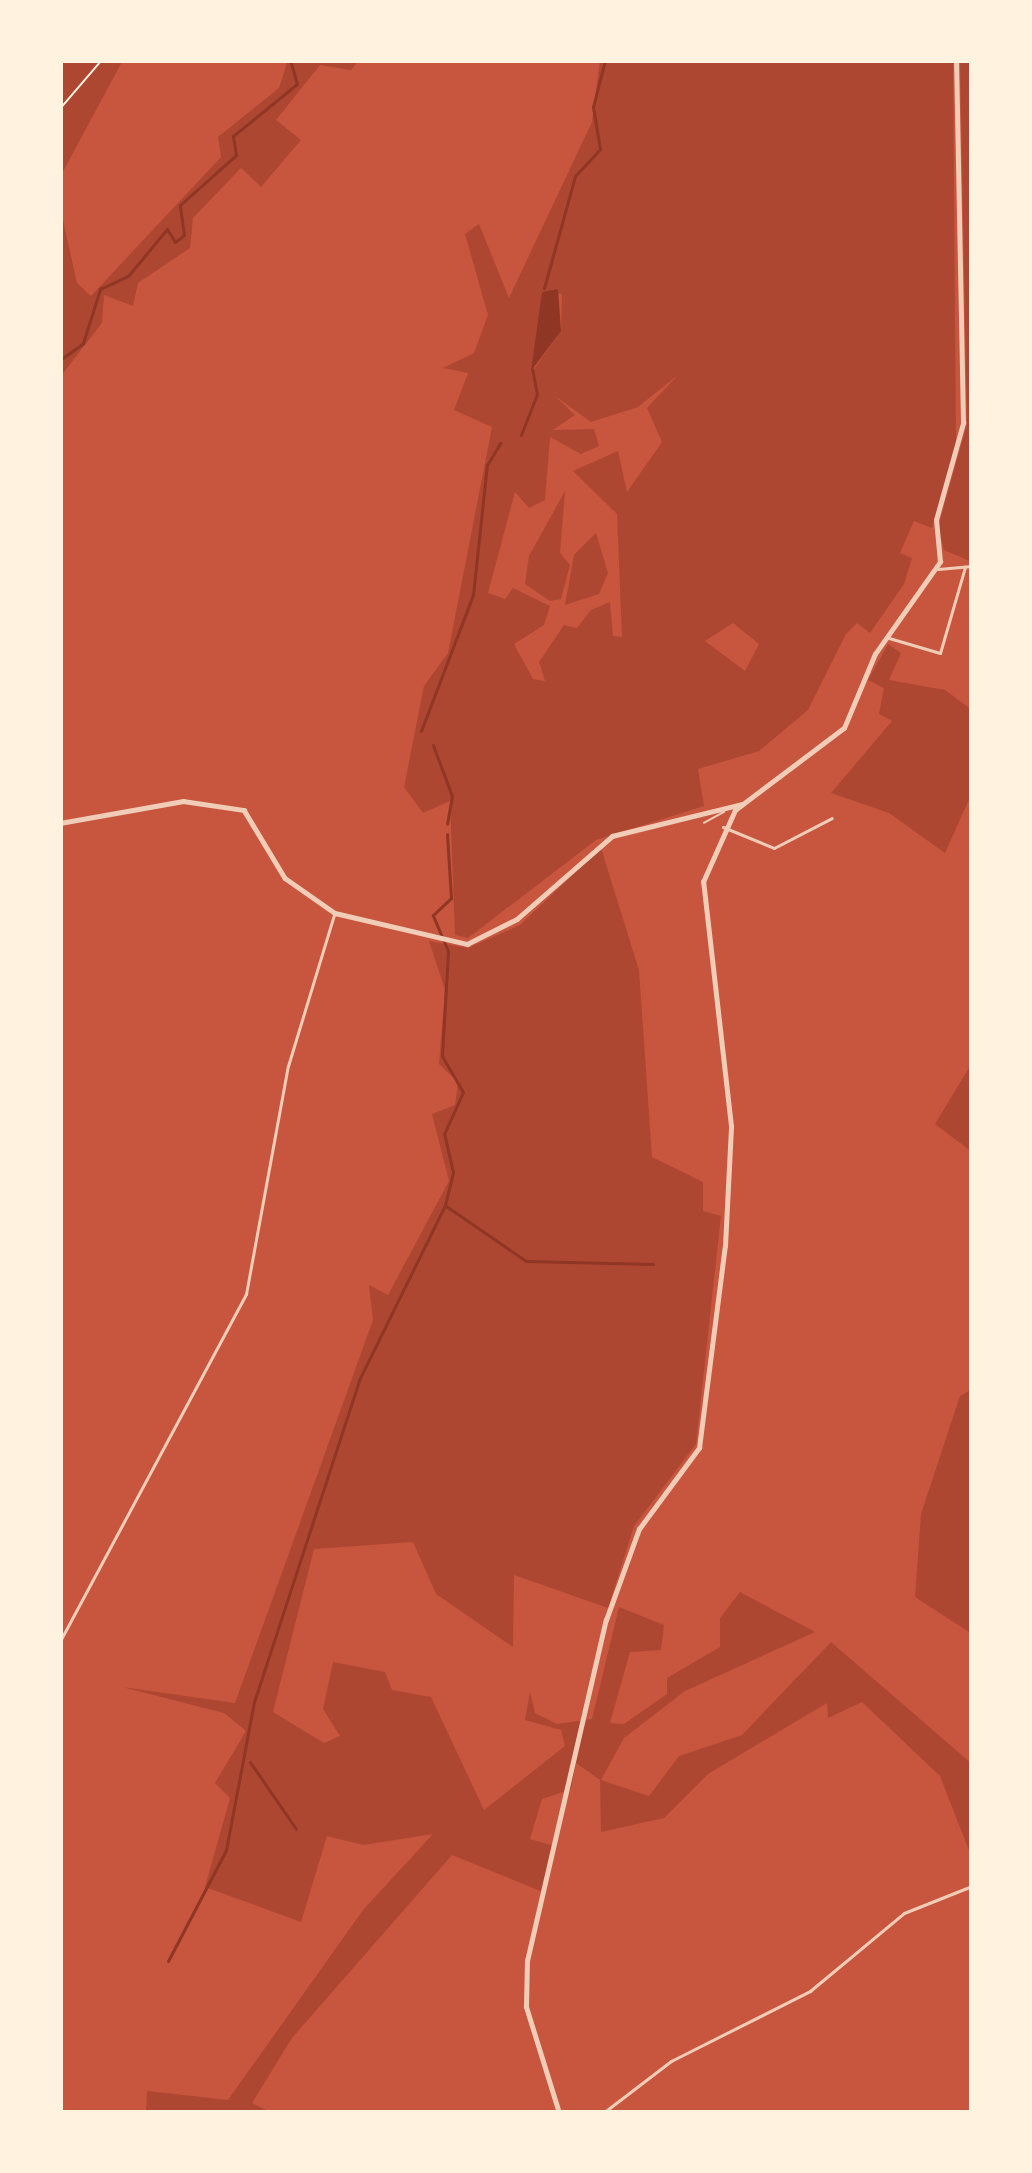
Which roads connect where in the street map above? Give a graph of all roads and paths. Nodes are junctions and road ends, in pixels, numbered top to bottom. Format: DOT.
graph roads {
  1 [pos="102,60"];
  2 [pos="956,60"];
  3 [pos="60,109"];
  4 [pos="941,555"];
  5 [pos="969,566"];
  6 [pos="958,567"];
  7 [pos="936,569"];
  8 [pos="888,637"];
  9 [pos="740,803"];
  10 [pos="832,818"];
  11 [pos="60,823"];
  12 [pos="704,824"];
  13 [pos="723,827"];
  14 [pos="335,914"];
  15 [pos="60,1641"];
  16 [pos="972,1886"];
  17 [pos="559,2113"];
  18 [pos="603,2113"];
  1 -- 3 [label="path"];
  2 -- 4 [label="street"];
  4 -- 6 [label="street"];
  4 -- 7 [label="street"];
  5 -- 6 [label="street"];
  5 -- 8 [label="street"];
  6 -- 7 [label="street"];
  7 -- 8 [label="street"];
  8 -- 9 [label="street"];
  9 -- 12 [label="lane"];
  9 -- 13 [label="street"];
  9 -- 14 [label="street"];
  10 -- 13 [label="street"];
  11 -- 14 [label="street"];
  13 -- 17 [label="street"];
  14 -- 15 [label="street"];
  16 -- 18 [label="street"];
}
